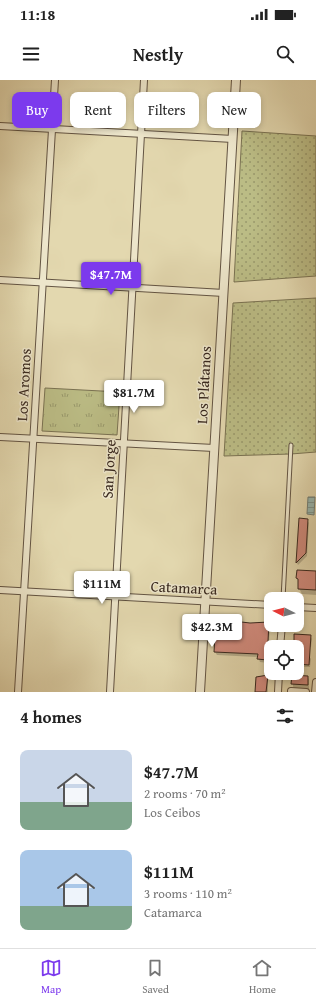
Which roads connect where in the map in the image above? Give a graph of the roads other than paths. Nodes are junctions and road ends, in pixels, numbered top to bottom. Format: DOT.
graph roads {
  1 [pos="55,80"];
  2 [pos="144,80"];
  3 [pos="236,80"];
  4 [pos="0,126"];
  5 [pos="52,129"];
  6 [pos="141,134"];
  7 [pos="233,140"];
  8 [pos="0,280"];
  9 [pos="43,283"];
  10 [pos="132,288"];
  11 [pos="224,293"];
  12 [pos="0,436"];
  13 [pos="33,438"];
  14 [pos="124,443"];
  15 [pos="291,445"];
  16 [pos="214,448"];
  17 [pos="0,590"];
  18 [pos="24,591"];
  19 [pos="283,592"];
  20 [pos="115,596"];
  21 [pos="205,602"];
  22 [pos="264,605"];
  23 [pos="304,607"];
  24 [pos="316,608"];
  25 [pos="279,680"];
  26 [pos="316,682"];
  27 [pos="291,691"];
  28 [pos="18,692"];
  29 [pos="110,692"];
  30 [pos="200,692"];
  31 [pos="278,692"];
  32 [pos="306,692"];
  33 [pos="315,692"];
  1 -- 5 [label="street, Los Aromos"];
  2 -- 6 [label="street, San Jorge"];
  3 -- 7 [label="street, Los Plátanos"];
  4 -- 5 [label="street"];
  5 -- 6 [label="street"];
  5 -- 9 [label="street, Los Aromos"];
  6 -- 7 [label="street"];
  6 -- 10 [label="street, San Jorge"];
  7 -- 11 [label="street, Los Plátanos"];
  8 -- 9 [label="street"];
  9 -- 10 [label="street"];
  9 -- 13 [label="street, Los Aromos"];
  10 -- 11 [label="street"];
  10 -- 14 [label="street, San Jorge"];
  11 -- 16 [label="street, Los Plátanos"];
  12 -- 13 [label="street"];
  13 -- 14 [label="street"];
  13 -- 18 [label="street, Los Aromos"];
  14 -- 16 [label="street"];
  14 -- 20 [label="street, San Jorge"];
  15 -- 19 [label="lane"];
  16 -- 21 [label="street, Los Plátanos"];
  17 -- 18 [label="street, Catamarca"];
  18 -- 20 [label="street, Catamarca"];
  18 -- 28 [label="street, Los Aromos"];
  20 -- 21 [label="street, Catamarca"];
  20 -- 29 [label="street, San Jorge"];
  21 -- 22 [label="street, Catamarca"];
  21 -- 30 [label="street, Los Plátanos"];
  23 -- 24 [label="street"];
  25 -- 31 [label="street"];
  26 -- 33 [label="street"];
  27 -- 32 [label="street"];
}
